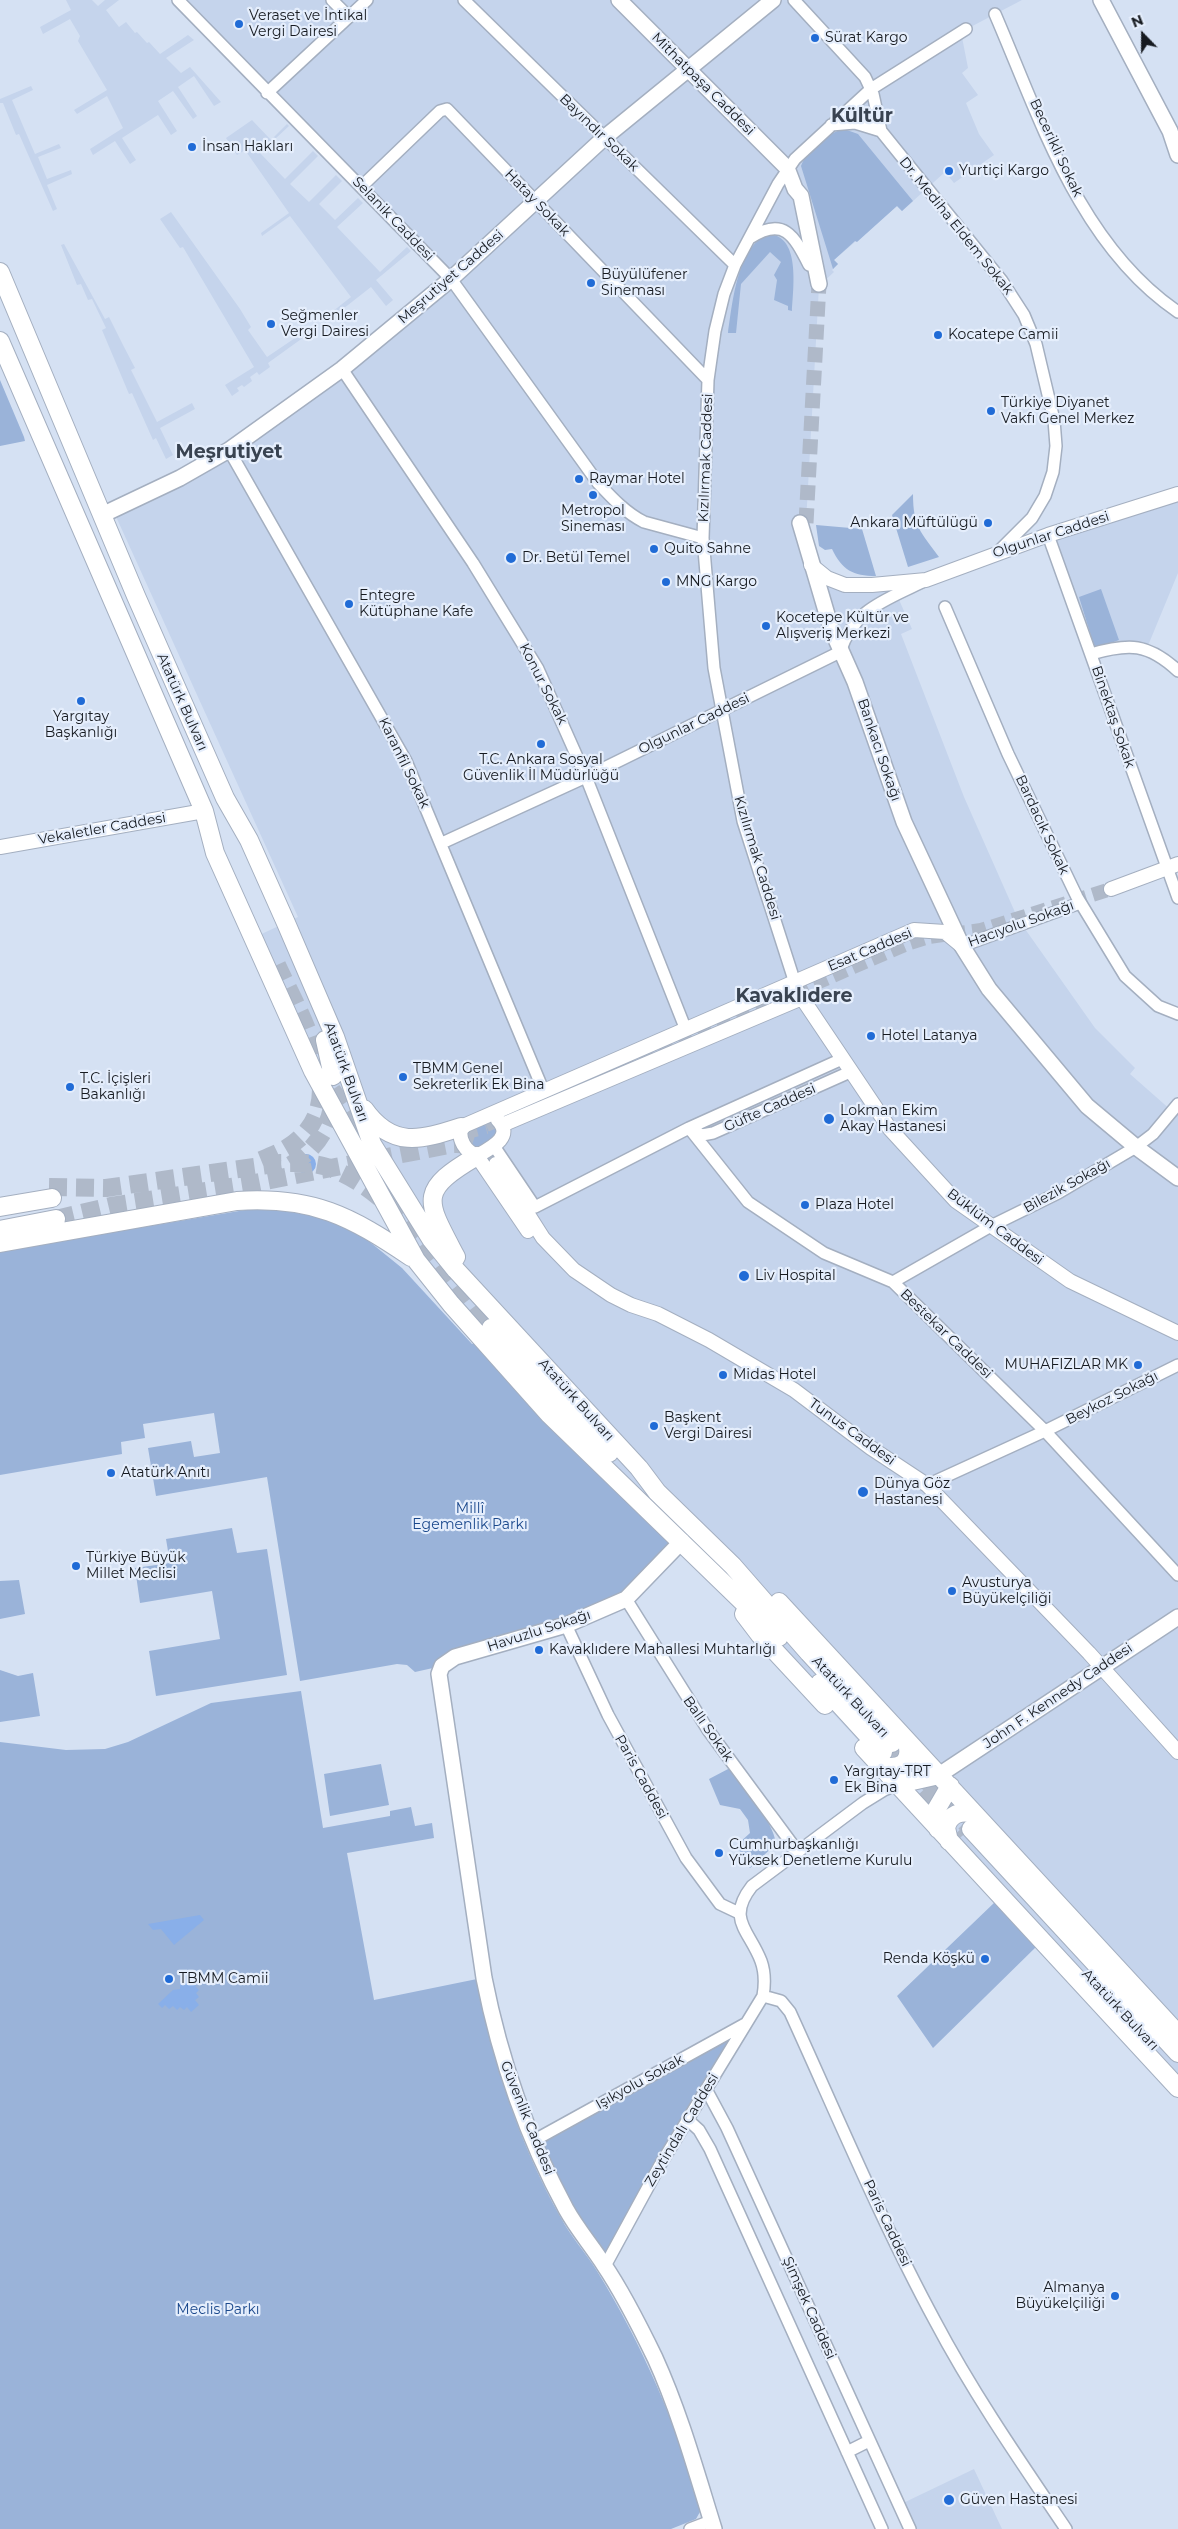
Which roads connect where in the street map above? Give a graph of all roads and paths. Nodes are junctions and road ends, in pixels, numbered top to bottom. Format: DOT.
graph roads {
  1 [pos="178,0"];
  2 [pos="332,0"];
  3 [pos="367,0"];
  4 [pos="464,0"];
  5 [pos="619,0"];
  6 [pos="773,0"];
  7 [pos="794,0"];
  8 [pos="1101,0"];
  9 [pos="995,14"];
  10 [pos="348,18"];
  11 [pos="966,29"];
  12 [pos="688,69"];
  13 [pos="871,89"];
  14 [pos="267,92"];
  15 [pos="830,125"];
  16 [pos="880,131"];
  17 [pos="1174,134"];
  18 [pos="604,138"];
  19 [pos="1178,155"];
  20 [pos="787,168"];
  21 [pos="362,186"];
  22 [pos="794,189"];
  23 [pos="535,202"];
  24 [pos="749,238"];
  25 [pos="735,265"];
  26 [pos="808,265"];
  27 [pos="0,272"];
  28 [pos="451,279"];
  29 [pos="1178,312"];
  30 [pos="0,341"];
  31 [pos="342,369"];
  32 [pos="708,380"];
  33 [pos="230,450"];
  34 [pos="1178,494"];
  35 [pos="102,515"];
  36 [pos="803,523"];
  37 [pos="1048,535"];
  38 [pos="704,538"];
  39 [pos="998,552"];
  40 [pos="811,565"];
  41 [pos="926,580"];
  42 [pos="945,607"];
  43 [pos="840,652"];
  44 [pos="1091,654"];
  45 [pos="1178,670"];
  46 [pos="721,712"];
  47 [pos="586,777"];
  48 [pos="226,802"];
  49 [pos="204,811"];
  50 [pos="442,843"];
  51 [pos="0,846"];
  52 [pos="1172,866"];
  53 [pos="1111,889"];
  54 [pos="1178,898"];
  55 [pos="1080,903"];
  56 [pos="962,946"];
  57 [pos="277,965"];
  58 [pos="795,983"];
  59 [pos="802,998"];
  60 [pos="1178,1014"];
  61 [pos="686,1030"];
  62 [pos="842,1059"];
  63 [pos="850,1072"];
  64 [pos="333,1076"];
  65 [pos="353,1092"];
  66 [pos="544,1092"];
  67 [pos="764,1095"];
  68 [pos="1178,1104"];
  69 [pos="771,1108"];
  70 [pos="484,1117"];
  71 [pos="502,1125"];
  72 [pos="461,1127"];
  73 [pos="689,1128"];
  74 [pos="494,1146"];
  75 [pos="1136,1147"];
  76 [pos="477,1156"];
  77 [pos="496,1164"];
  78 [pos="1178,1178"];
  79 [pos="0,1196"];
  80 [pos="53,1204"];
  81 [pos="0,1207"];
  82 [pos="0,1222"];
  83 [pos="991,1226"];
  84 [pos="0,1230"];
  85 [pos="0,1243"];
  86 [pos="416,1260"];
  87 [pos="893,1282"];
  88 [pos="470,1284"];
  89 [pos="611,1295"];
  90 [pos="490,1305"];
  91 [pos="469,1324"];
  92 [pos="491,1328"];
  93 [pos="1178,1333"];
  94 [pos="1178,1365"];
  95 [pos="1045,1431"];
  96 [pos="927,1485"];
  97 [pos="657,1492"];
  98 [pos="682,1541"];
  99 [pos="1178,1575"];
  100 [pos="626,1600"];
  101 [pos="1178,1617"];
  102 [pos="566,1625"];
  103 [pos="1101,1666"];
  104 [pos="439,1674"];
  105 [pos="891,1751"];
  106 [pos="1178,1752"];
  107 [pos="945,1781"];
  108 [pos="899,1784"];
  109 [pos="958,1830"];
  110 [pos="798,1852"];
  111 [pos="739,1913"];
  112 [pos="763,1996"];
  113 [pos="746,2023"];
  114 [pos="1178,2034"];
  115 [pos="1178,2053"];
  116 [pos="1178,2073"];
  117 [pos="1178,2088"];
  118 [pos="706,2089"];
  119 [pos="688,2120"];
  120 [pos="534,2141"];
  121 [pos="605,2266"];
  122 [pos="869,2442"];
  123 [pos="847,2452"];
  124 [pos="713,2525"];
  125 [pos="690,2529"];
  126 [pos="882,2529"];
  127 [pos="910,2529"];
  128 [pos="1066,2529"];
  1 -- 14 [label="street, Selanik Caddesi"];
  2 -- 10 [label="street"];
  3 -- 10 [label="street"];
  4 -- 18 [label="street, Bayındır Sokak"];
  5 -- 12 [label="main road, Mithatpaşa Caddesi"];
  6 -- 12 [label="main road, Meşrutiyet Caddesi"];
  7 -- 13 [label="street, Dr. Mediha Eldem Sokak"];
  8 -- 17 [label="main road"];
  9 -- 29 [label="street, Becerikli Sokak"];
  10 -- 14 [label="street"];
  11 -- 13 [label="street, Kızılırmak Caddesi"];
  12 -- 18 [label="main road, Meşrutiyet Caddesi"];
  12 -- 20 [label="main road, Mithatpaşa Caddesi"];
  13 -- 15 [label="street, Kızılırmak Caddesi"];
  13 -- 16 [label="street, Dr. Mediha Eldem Sokak"];
  14 -- 21 [label="street, Selanik Caddesi"];
  15 -- 16 [label="street"];
  15 -- 20 [label="street, Kızılırmak Caddesi"];
  16 -- 39 [label="street, Dr. Mediha Eldem Sokak"];
  17 -- 19 [label="main road"];
  18 -- 23 [label="main road, Meşrutiyet Caddesi"];
  18 -- 25 [label="street, Bayındır Sokak"];
  20 -- 22 [label="main road"];
  20 -- 24 [label="street, Kızılırmak Caddesi"];
  21 -- 23 [label="street, Hatay Sokak"];
  21 -- 28 [label="street, Selanik Caddesi"];
  22 -- 26 [label="main road"];
  22 -- 26 [label="main road"];
  23 -- 28 [label="main road, Meşrutiyet Caddesi"];
  23 -- 32 [label="street, Hatay Sokak"];
  24 -- 25 [label="street, Kızılırmak Caddesi"];
  24 -- 26 [label="street"];
  25 -- 32 [label="street, Kızılırmak Caddesi"];
  27 -- 35 [label="main road, Atatürk Bulvarı"];
  28 -- 31 [label="main road, Meşrutiyet Caddesi"];
  28 -- 38 [label="street, Selanik Caddesi"];
  30 -- 49 [label="main road, Atatürk Bulvarı"];
  31 -- 33 [label="main road, Meşrutiyet Caddesi"];
  31 -- 47 [label="street, Konur Sokak"];
  32 -- 38 [label="street, Kızılırmak Caddesi"];
  33 -- 35 [label="main road, Meşrutiyet Caddesi"];
  33 -- 50 [label="street, Karanfil Sokak"];
  34 -- 37 [label="street, Olgunlar Caddesi"];
  35 -- 48 [label="main road, Atatürk Bulvarı"];
  36 -- 40 [label="main road, Bankacı Sokağı"];
  37 -- 39 [label="street, Olgunlar Caddesi"];
  37 -- 44 [label="street, Binektaş Sokak"];
  38 -- 46 [label="street, Kızılırmak Caddesi"];
  39 -- 41 [label="street, Olgunlar Caddesi"];
  40 -- 41 [label="street, Olgunlar Caddesi"];
  40 -- 43 [label="main road, Bankacı Sokağı"];
  41 -- 43 [label="street, Olgunlar Caddesi"];
  42 -- 55 [label="street, Bardacık Sokak"];
  43 -- 46 [label="street, Olgunlar Caddesi"];
  43 -- 56 [label="main road, Bankacı Sokağı"];
  44 -- 45 [label="street"];
  44 -- 52 [label="street, Binektaş Sokak"];
  46 -- 47 [label="street, Olgunlar Caddesi"];
  46 -- 58 [label="street, Kızılırmak Caddesi"];
  47 -- 50 [label="street, Olgunlar Caddesi"];
  47 -- 61 [label="street, Konur Sokak"];
  48 -- 64 [label="main road"];
  48 -- 65 [label="main road, Atatürk Bulvarı"];
  49 -- 51 [label="street, Vekaletler Caddesi"];
  49 -- 57 [label="main road"];
  49 -- 86 [label="main road, Atatürk Bulvarı"];
  50 -- 66 [label="street, Karanfil Sokak"];
  52 -- 53 [label="street"];
  52 -- 54 [label="street, Binektaş Sokak"];
  55 -- 56 [label="street, Hacıyolu Sokağı"];
  55 -- 60 [label="street, Bardacık Sokak"];
  56 -- 58 [label="street, Esat Caddesi"];
  56 -- 75 [label="main road, Esat Caddesi"];
  58 -- 59 [label="street, Kızılırmak Caddesi"];
  58 -- 61 [label="street, Esat Caddesi"];
  59 -- 62 [label="street, Büklüm Caddesi"];
  59 -- 71 [label="street"];
  61 -- 66 [label="street, Esat Caddesi"];
  62 -- 63 [label="street, Büklüm Caddesi"];
  62 -- 67 [label="street, Güfte Caddesi"];
  63 -- 69 [label="street, Güfte Caddesi"];
  63 -- 83 [label="street, Büklüm Caddesi"];
  65 -- 72 [label="main road"];
  65 -- 88 [label="main road, Atatürk Bulvarı"];
  66 -- 70 [label="street, Esat Caddesi"];
  67 -- 69 [label="street"];
  67 -- 73 [label="street, Güfte Caddesi"];
  68 -- 75 [label="street, Bilezik Sokağı"];
  69 -- 73 [label="street, Güfte Caddesi"];
  70 -- 71 [label="street"];
  70 -- 72 [label="street, Esat Caddesi"];
  71 -- 74 [label="street"];
  72 -- 76 [label="street"];
  73 -- 74 [label="street, Güfte Caddesi"];
  73 -- 87 [label="street, Bestekar Caddesi"];
  74 -- 76 [label="street"];
  75 -- 78 [label="main road, Esat Caddesi"];
  75 -- 83 [label="street, Bilezik Sokağı"];
  76 -- 88 [label="main road"];
  76 -- 89 [label="street, Tunus Caddesi"];
  77 -- 89 [label="street, Tunus Caddesi"];
  79 -- 80 [label="main road"];
  80 -- 81 [label="main road"];
  80 -- 82 [label="main road"];
  80 -- 84 [label="main road"];
  83 -- 87 [label="street, Bilezik Sokağı"];
  83 -- 93 [label="street, Büklüm Caddesi"];
  85 -- 86 [label="main road"];
  86 -- 91 [label="main road, Atatürk Bulvarı"];
  87 -- 95 [label="street, Bestekar Caddesi"];
  88 -- 90 [label="main road, Atatürk Bulvarı"];
  89 -- 96 [label="street, Tunus Caddesi"];
  90 -- 91 [label="main road"];
  90 -- 97 [label="main road, Atatürk Bulvarı"];
  91 -- 98 [label="main road, Atatürk Bulvarı"];
  92 -- 97 [label="main road"];
  94 -- 95 [label="street, Beykoz Sokağı"];
  95 -- 96 [label="street, Beykoz Sokağı"];
  95 -- 99 [label="street, Bestekar Caddesi"];
  96 -- 103 [label="street, Tunus Caddesi"];
  97 -- 105 [label="main road, Atatürk Bulvarı"];
  98 -- 100 [label="main road, Havuzlu Sokağı"];
  98 -- 105 [label="main road, Atatürk Bulvarı"];
  100 -- 102 [label="main road, Havuzlu Sokağı"];
  100 -- 110 [label="street, Ballı Sokak"];
  101 -- 103 [label="main road, John F. Kennedy Caddesi"];
  102 -- 104 [label="main road, Havuzlu Sokağı"];
  102 -- 111 [label="street, Paris Caddesi"];
  103 -- 106 [label="street, Tunus Caddesi"];
  103 -- 107 [label="main road, John F. Kennedy Caddesi"];
  104 -- 120 [label="main road, Güvenlik Caddesi"];
  105 -- 107 [label="main road"];
  105 -- 108 [label="main road"];
  107 -- 108 [label="main road"];
  107 -- 109 [label="main road"];
  107 -- 109 [label="main road"];
  108 -- 109 [label="main road"];
  108 -- 110 [label="street"];
  109 -- 114 [label="main road"];
  109 -- 115 [label="main road, Atatürk Bulvarı"];
  109 -- 116 [label="main road, Atatürk Bulvarı"];
  109 -- 117 [label="main road"];
  110 -- 111 [label="street"];
  111 -- 112 [label="street"];
  112 -- 113 [label="street, Zeytindalı Caddesi"];
  112 -- 128 [label="street, Paris Caddesi"];
  113 -- 118 [label="street, Zeytindalı Caddesi"];
  113 -- 120 [label="street, Işıkyolu Sokak"];
  118 -- 119 [label="street, Zeytindalı Caddesi"];
  118 -- 122 [label="street, Şimşek Caddesi"];
  119 -- 121 [label="street, Zeytindalı Caddesi"];
  119 -- 123 [label="street, Şimşek Caddesi"];
  120 -- 121 [label="main road, Güvenlik Caddesi"];
  121 -- 124 [label="main road, Güvenlik Caddesi"];
  122 -- 123 [label="street"];
  122 -- 127 [label="street, Şimşek Caddesi"];
  123 -- 126 [label="street, Şimşek Caddesi"];
  124 -- 125 [label="street"];
}
